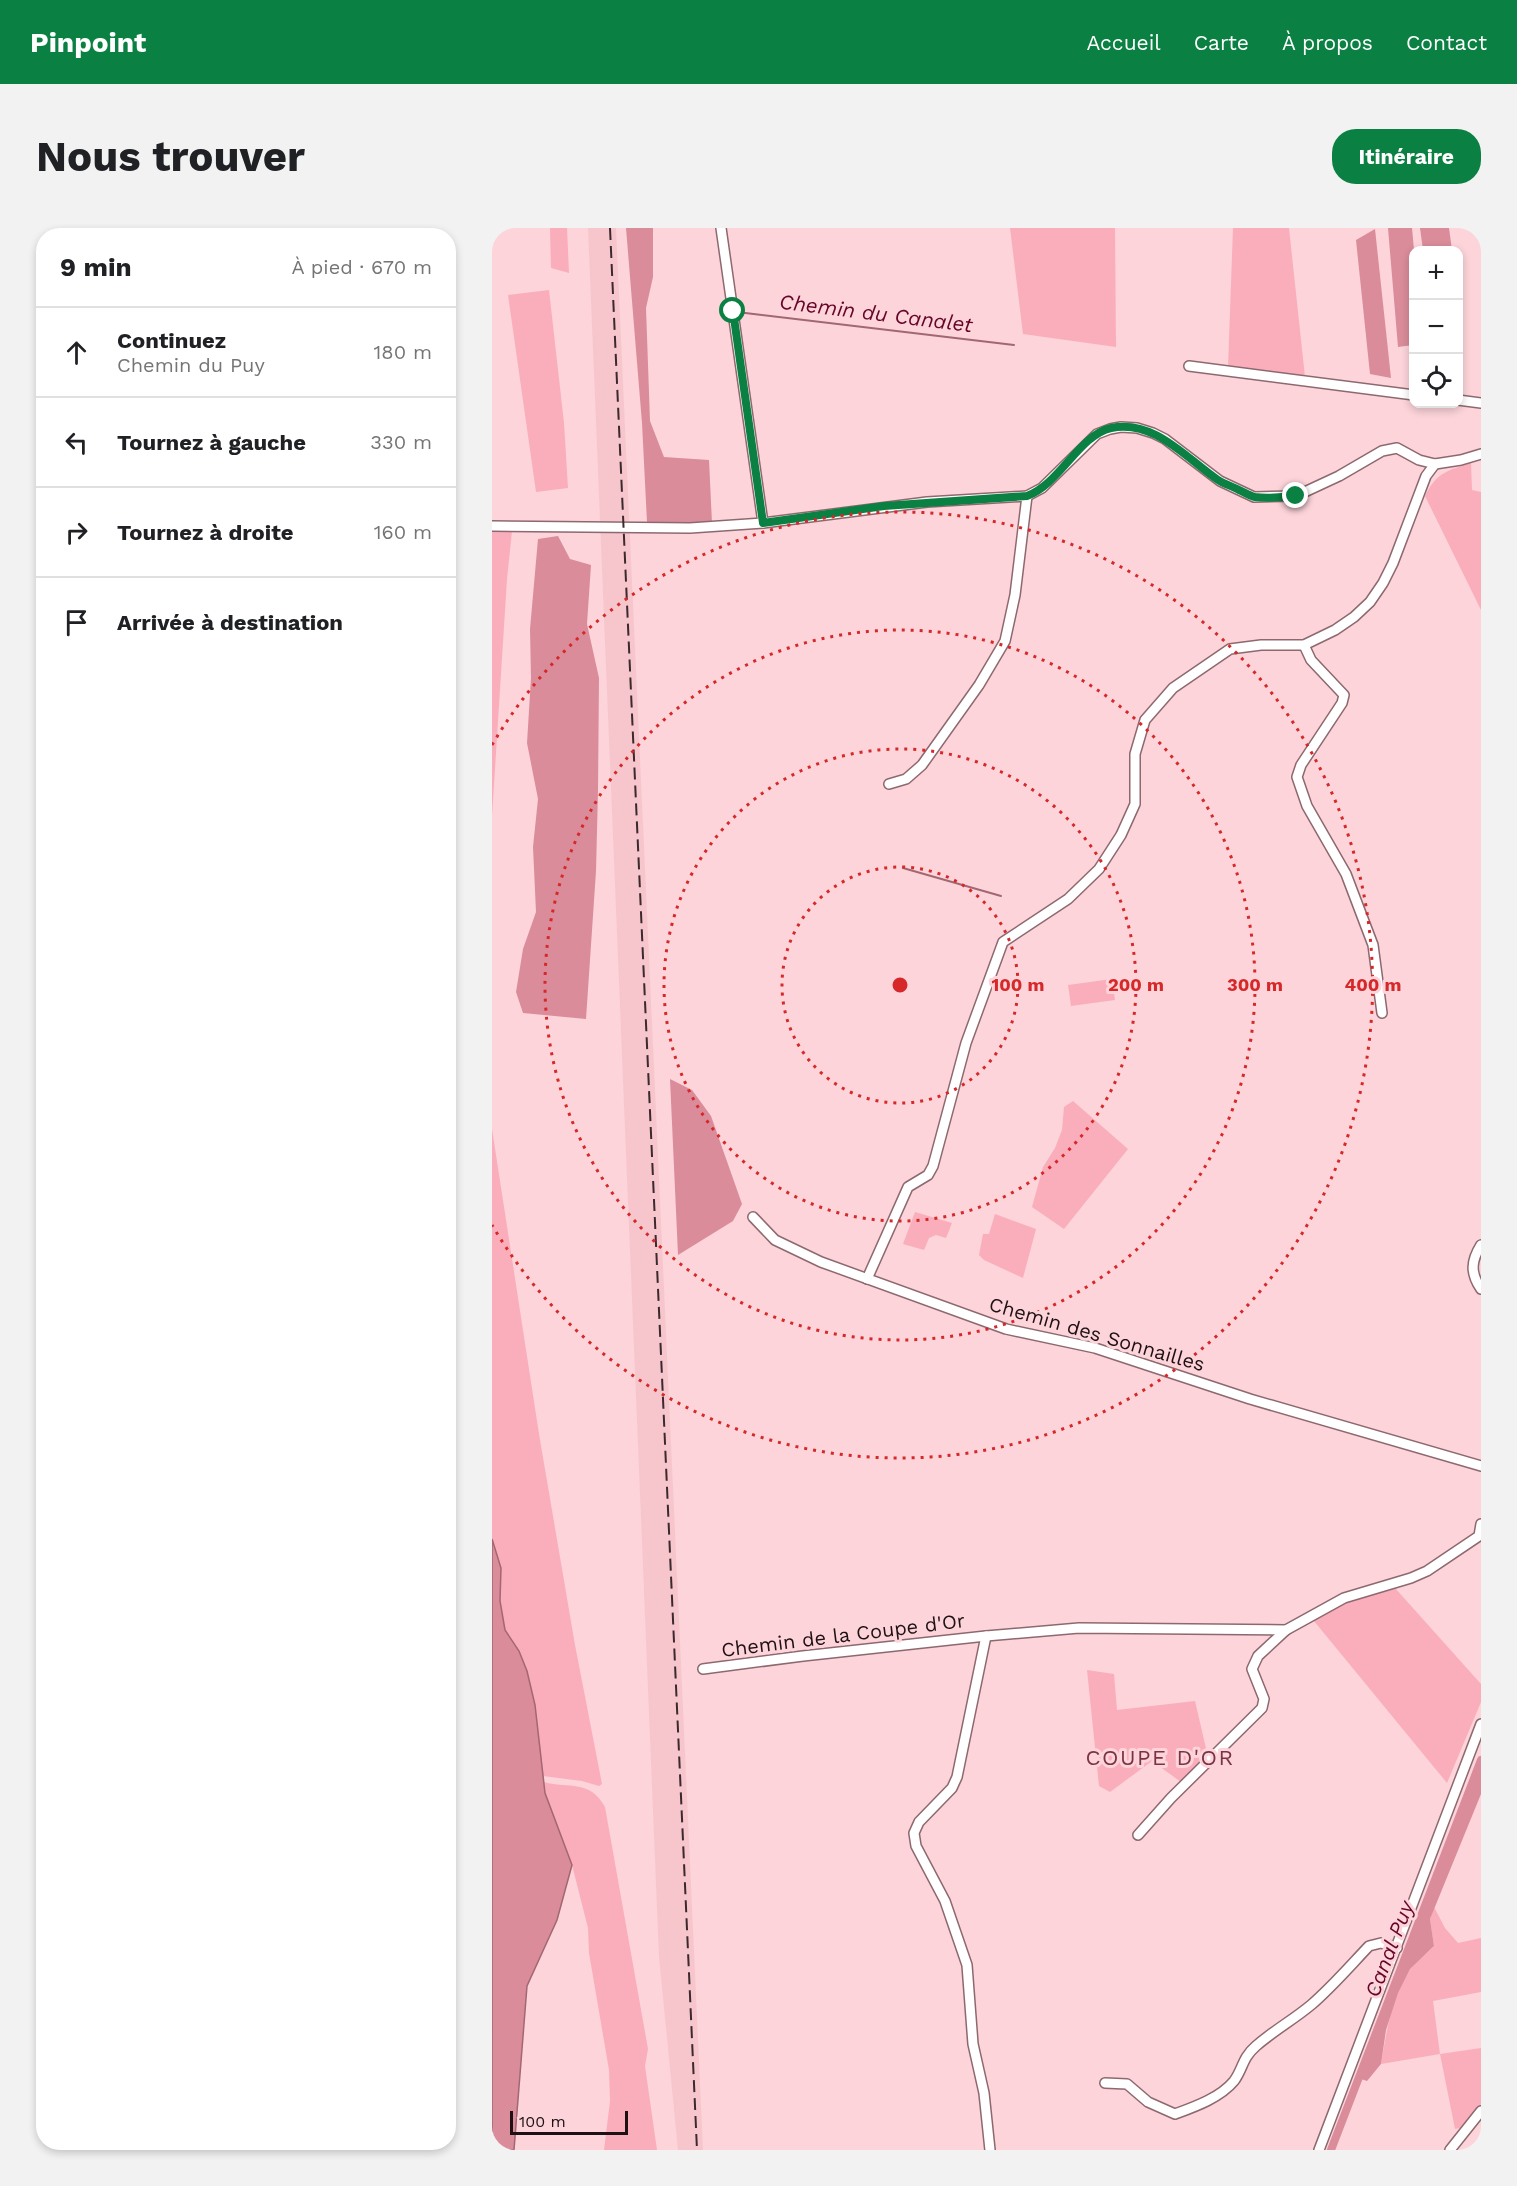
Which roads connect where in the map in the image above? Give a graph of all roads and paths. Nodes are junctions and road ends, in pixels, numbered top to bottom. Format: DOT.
graph roads {
  1 [pos="721,228"];
  2 [pos="1189,366"];
  3 [pos="1409,394"];
  4 [pos="1463,401"];
  5 [pos="1481,403"];
  6 [pos="1481,454"];
  7 [pos="1435,464"];
  8 [pos="1027,496"];
  9 [pos="763,523"];
  10 [pos="492,526"];
  11 [pos="1304,645"];
  12 [pos="889,784"];
  13 [pos="1382,1013"];
  14 [pos="753,1217"];
  15 [pos="1481,1245"];
  16 [pos="867,1279"];
  17 [pos="1481,1289"];
  18 [pos="1481,1466"];
  19 [pos="1481,1524"];
  20 [pos="1480,1537"];
  21 [pos="1286,1630"];
  22 [pos="986,1636"];
  23 [pos="703,1670"];
  24 [pos="1481,1724"];
  25 [pos="1138,1835"];
  26 [pos="1397,1948"];
  27 [pos="1105,2083"];
  28 [pos="1481,2111"];
  29 [pos="990,2150"];
  30 [pos="1319,2150"];
  31 [pos="1450,2150"];
  1 -- 9 [label="street"];
  2 -- 3 [label="street"];
  4 -- 5 [label="street"];
  6 -- 7 [label="street"];
  7 -- 8 [label="street"];
  7 -- 11 [label="street"];
  8 -- 9 [label="street"];
  8 -- 12 [label="street"];
  9 -- 10 [label="street"];
  11 -- 13 [label="street"];
  11 -- 16 [label="street"];
  14 -- 16 [label="street, Chemin des Sonnailles"];
  15 -- 17 [label="street"];
  16 -- 18 [label="street, Chemin des Sonnailles"];
  19 -- 20 [label="street, Chemin de la Coupe d'Or"];
  20 -- 21 [label="street, Chemin de la Coupe d'Or"];
  21 -- 22 [label="street, Chemin de la Coupe d'Or"];
  21 -- 25 [label="street, Chemin de la Coupe d'Or"];
  22 -- 23 [label="street, Chemin de la Coupe d'Or"];
  22 -- 29 [label="street, Chemin de la Coupe d'Or"];
  24 -- 26 [label="street"];
  26 -- 27 [label="street"];
  26 -- 30 [label="street"];
  28 -- 31 [label="street"];
}
